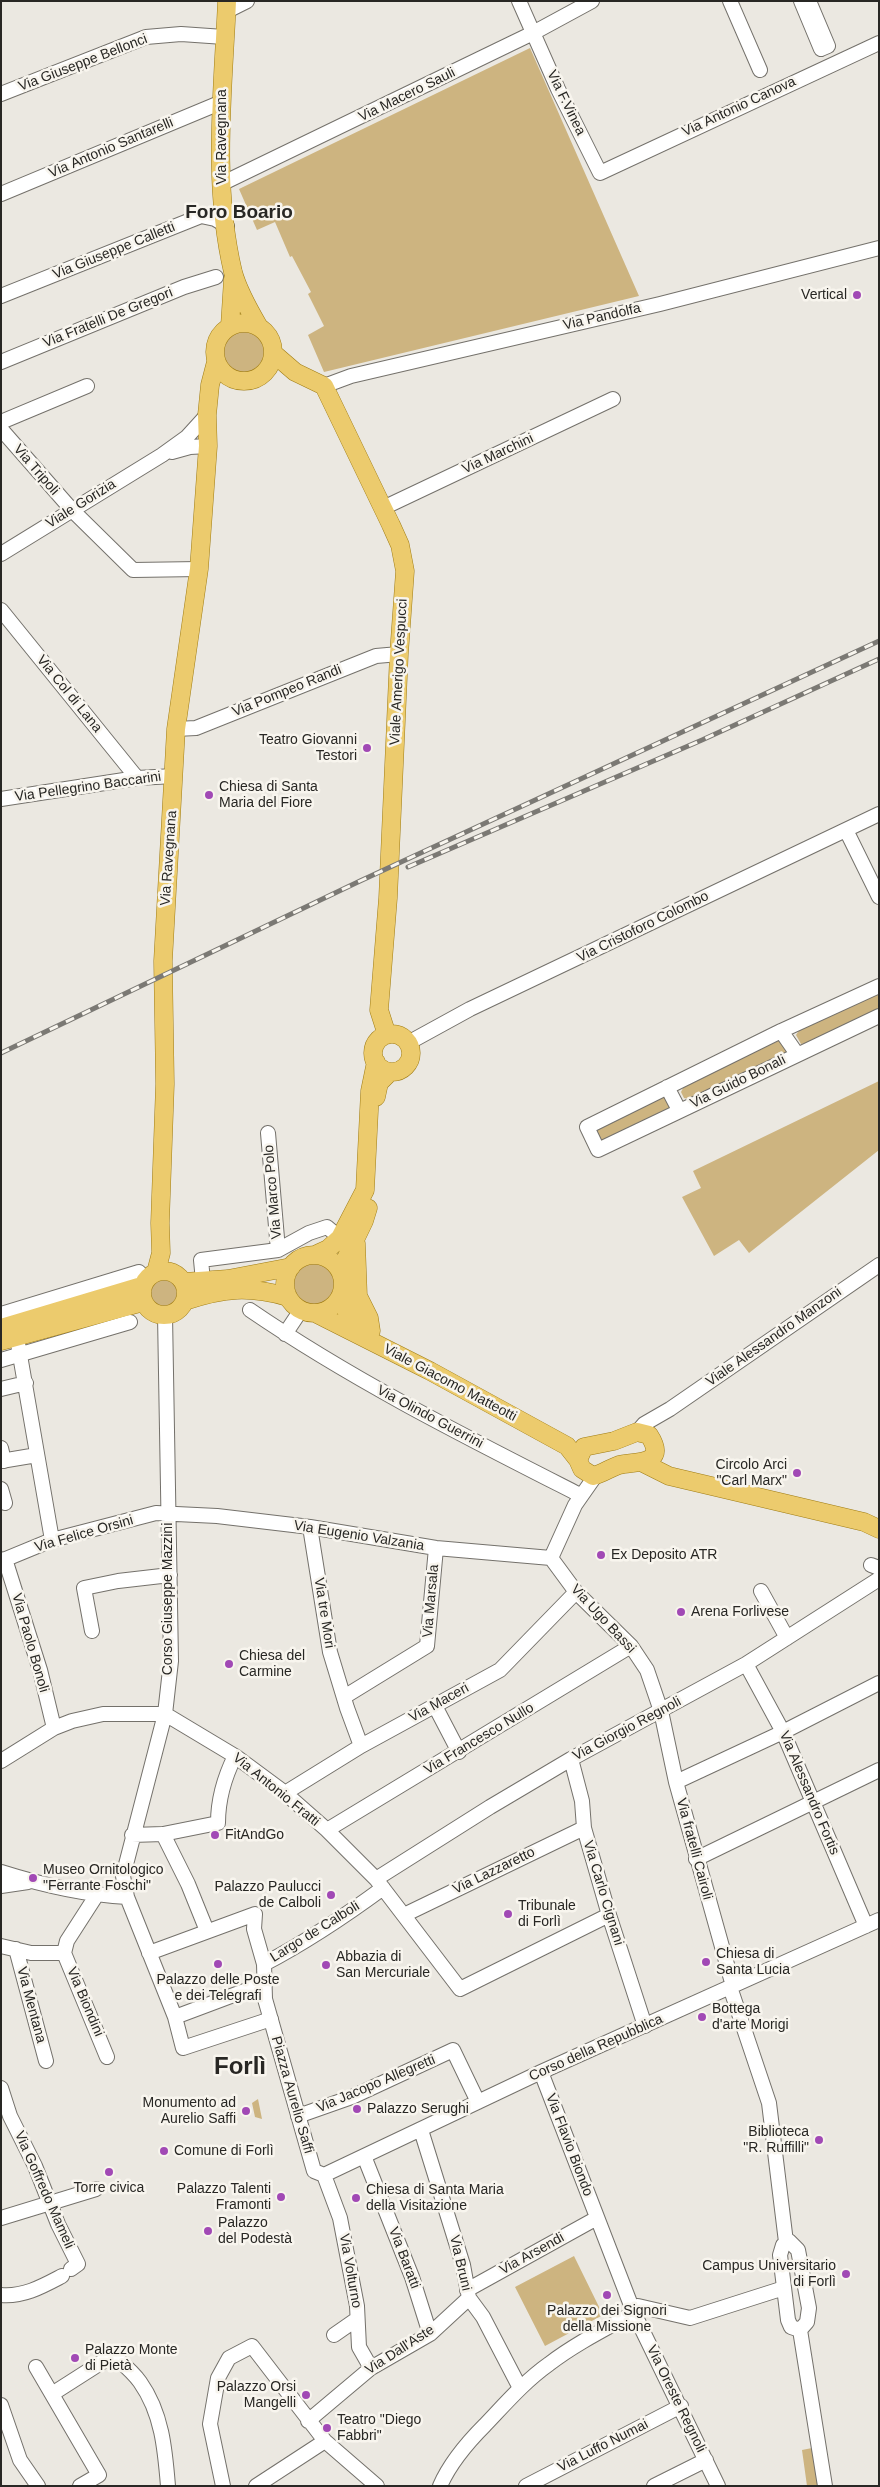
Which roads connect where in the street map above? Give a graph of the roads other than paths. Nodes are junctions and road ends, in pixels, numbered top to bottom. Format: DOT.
graph roads {
  1 [pos="247,1"];
  2 [pos="519,1"];
  3 [pos="592,1"];
  4 [pos="730,1"];
  5 [pos="801,1"];
  6 [pos="809,1"];
  7 [pos="227,6"];
  8 [pos="534,33"];
  9 [pos="224,37"];
  10 [pos="879,43"];
  11 [pos="760,70"];
  12 [pos="1,94"];
  13 [pos="222,102"];
  14 [pos="600,173"];
  15 [pos="221,184"];
  16 [pos="1,194"];
  17 [pos="227,226"];
  18 [pos="879,248"];
  19 [pos="234,272"];
  20 [pos="216,277"];
  21 [pos="1,296"];
  22 [pos="230,326"];
  23 [pos="259,327"];
  24 [pos="273,353"];
  25 [pos="1,362"];
  26 [pos="216,362"];
  27 [pos="234,379"];
  28 [pos="87,386"];
  29 [pos="324,386"];
  30 [pos="613,399"];
  31 [pos="207,415"];
  32 [pos="1,422"];
  33 [pos="1,429"];
  34 [pos="208,446"];
  35 [pos="162,455"];
  36 [pos="383,508"];
  37 [pos="72,510"];
  38 [pos="1,554"];
  39 [pos="199,569"];
  40 [pos="2,613"];
  41 [pos="399,654"];
  42 [pos="176,729"];
  43 [pos="174,776"];
  44 [pos="137,778"];
  45 [pos="1,799"];
  46 [pos="879,814"];
  47 [pos="846,830"];
  48 [pos="879,897"];
  49 [pos="879,986"];
  50 [pos="879,1016"];
  51 [pos="781,1031"];
  52 [pos="387,1035"];
  53 [pos="408,1043"];
  54 [pos="797,1054"];
  55 [pos="383,1067"];
  56 [pos="667,1087"];
  57 [pos="680,1110"];
  58 [pos="268,1133"];
  59 [pos="348,1237"];
  60 [pos="278,1250"];
  61 [pos="315,1255"];
  62 [pos="879,1266"];
  63 [pos="291,1267"];
  64 [pos="342,1278"];
  65 [pos="202,1281"];
  66 [pos="184,1282"];
  67 [pos="145,1283"];
  68 [pos="288,1297"];
  69 [pos="185,1301"];
  70 [pos="250,1310"];
  71 [pos="308,1312"];
  72 [pos="165,1316"];
  73 [pos="130,1322"];
  74 [pos="7,1326"];
  75 [pos="371,1331"];
  76 [pos="285,1334"];
  77 [pos="20,1355"];
  78 [pos="1,1360"];
  79 [pos="26,1383"];
  80 [pos="1,1389"];
  81 [pos="643,1433"];
  82 [pos="37,1455"];
  83 [pos="2,1456"];
  84 [pos="648,1458"];
  85 [pos="585,1463"];
  86 [pos="1,1489"];
  87 [pos="576,1500"];
  88 [pos="5,1503"];
  89 [pos="168,1514"];
  90 [pos="879,1514"];
  91 [pos="310,1527"];
  92 [pos="879,1529"];
  93 [pos="52,1540"];
  94 [pos="436,1548"];
  95 [pos="551,1558"];
  96 [pos="3,1560"];
  97 [pos="170,1576"];
  98 [pos="877,1581"];
  99 [pos="761,1591"];
  100 [pos="576,1592"];
  101 [pos="92,1632"];
  102 [pos="787,1638"];
  103 [pos="631,1646"];
  104 [pos="746,1664"];
  105 [pos="879,1683"];
  106 [pos="344,1697"];
  107 [pos="435,1706"];
  108 [pos="661,1711"];
  109 [pos="165,1714"];
  110 [pos="54,1728"];
  111 [pos="783,1732"];
  112 [pos="362,1746"];
  113 [pos="460,1752"];
  114 [pos="235,1756"];
  115 [pos="571,1759"];
  116 [pos="1,1761"];
  117 [pos="879,1770"];
  118 [pos="676,1782"];
  119 [pos="285,1793"];
  120 [pos="812,1802"];
  121 [pos="584,1828"];
  122 [pos="327,1830"];
  123 [pos="163,1834"];
  124 [pos="132,1835"];
  125 [pos="696,1860"];
  126 [pos="1,1872"];
  127 [pos="31,1882"];
  128 [pos="380,1883"];
  129 [pos="1,1886"];
  130 [pos="96,1896"];
  131 [pos="127,1898"];
  132 [pos="404,1915"];
  133 [pos="609,1915"];
  134 [pos="872,1923"];
  135 [pos="207,1930"];
  136 [pos="1,1946"];
  137 [pos="16,1949"];
  138 [pos="64,1953"];
  139 [pos="149,1953"];
  140 [pos="264,1964"];
  141 [pos="263,1984"];
  142 [pos="732,1986"];
  143 [pos="265,1999"];
  144 [pos="175,2018"];
  145 [pos="271,2019"];
  146 [pos="645,2026"];
  147 [pos="183,2048"];
  148 [pos="107,2057"];
  149 [pos="46,2061"];
  150 [pos="541,2072"];
  151 [pos="1,2088"];
  152 [pos="478,2102"];
  153 [pos="298,2116"];
  154 [pos="421,2130"];
  155 [pos="364,2156"];
  156 [pos="319,2173"];
  157 [pos="96,2189"];
  158 [pos="50,2204"];
  159 [pos="1,2218"];
  160 [pos="597,2218"];
  161 [pos="786,2242"];
  162 [pos="784,2288"];
  163 [pos="468,2294"];
  164 [pos="1,2295"];
  165 [pos="634,2313"];
  166 [pos="357,2320"];
  167 [pos="800,2330"];
  168 [pos="430,2334"];
  169 [pos="334,2335"];
  170 [pos="36,2367"];
  171 [pos="371,2368"];
  172 [pos="520,2388"];
  173 [pos="52,2394"];
  174 [pos="1,2405"];
  175 [pos="680,2406"];
  176 [pos="308,2421"];
  177 [pos="325,2441"];
  178 [pos="706,2460"];
  179 [pos="35,2485"];
  180 [pos="80,2486"];
  181 [pos="168,2486"];
  182 [pos="223,2486"];
  183 [pos="256,2486"];
  184 [pos="376,2486"];
  185 [pos="440,2486"];
  186 [pos="526,2486"];
  187 [pos="654,2486"];
  188 [pos="718,2486"];
  189 [pos="825,2486"];
  1 -- 7 [label="street"];
  2 -- 8 [label="street, Via F.Vinea"];
  3 -- 8 [label="street, Via Macero Sauli"];
  4 -- 11 [label="street"];
  5 -- 6 [label="street"];
  7 -- 9 [label="main road, Via Ravegnana"];
  8 -- 14 [label="street, Via F.Vinea"];
  8 -- 15 [label="street, Via Macero Sauli"];
  9 -- 12 [label="street, Via Giuseppe Bellonci"];
  9 -- 13 [label="main road, Via Ravegnana"];
  10 -- 14 [label="street, Via Antonio Canova"];
  13 -- 15 [label="main road, Via Ravegnana"];
  13 -- 16 [label="street, Via Antonio Santarelli"];
  15 -- 17 [label="main road, Via Ravegnana"];
  17 -- 19 [label="main road, Via Ravegnana"];
  17 -- 21 [label="street, Via Giuseppe Calletti"];
  18 -- 29 [label="street, Via Pandolfa"];
  19 -- 22 [label="main road, Via Ravegnana"];
  19 -- 23 [label="main road, Via Ravegnana"];
  20 -- 25 [label="street, Via Fratelli De Gregori"];
  22 -- 23 [label="main road"];
  22 -- 26 [label="main road"];
  23 -- 24 [label="main road"];
  24 -- 27 [label="main road"];
  24 -- 29 [label="main road"];
  26 -- 27 [label="main road"];
  26 -- 31 [label="main road, Via Ravegnana"];
  27 -- 34 [label="main road, Via Ravegnana"];
  28 -- 32 [label="street"];
  29 -- 36 [label="main road, Viale Amerigo Vespucci"];
  30 -- 36 [label="street, Via Marchini"];
  31 -- 34 [label="main road, Via Ravegnana"];
  31 -- 35 [label="street, Viale Gorizia"];
  33 -- 37 [label="street, Via Tripoli"];
  34 -- 35 [label="street, Viale Gorizia"];
  34 -- 39 [label="main road, Via Ravegnana"];
  35 -- 37 [label="street, Viale Gorizia"];
  36 -- 41 [label="main road, Viale Amerigo Vespucci"];
  37 -- 38 [label="street, Viale Gorizia"];
  37 -- 39 [label="street, Via Tripoli"];
  39 -- 42 [label="main road, Via Ravegnana"];
  40 -- 44 [label="street, Via Col di Lana"];
  41 -- 42 [label="street, Via Pompeo Randi"];
  41 -- 52 [label="main road, Viale Amerigo Vespucci"];
  42 -- 43 [label="main road, Via Ravegnana"];
  43 -- 44 [label="street, Via Pellegrino Baccarini"];
  43 -- 67 [label="main road, Via Ravegnana"];
  44 -- 45 [label="street, Via Pellegrino Baccarini"];
  46 -- 47 [label="street, Via Cristoforo Colombo"];
  47 -- 48 [label="street"];
  47 -- 53 [label="street, Via Cristoforo Colombo"];
  49 -- 51 [label="street, Via Guido Bonali"];
  50 -- 54 [label="street, Via Guido Bonali"];
  51 -- 54 [label="street, Via Guido Bonali"];
  51 -- 56 [label="street, Via Guido Bonali"];
  52 -- 53 [label="main road"];
  52 -- 55 [label="main road"];
  53 -- 55 [label="main road"];
  54 -- 57 [label="street, Via Guido Bonali"];
  55 -- 59 [label="main road"];
  56 -- 57 [label="street, Via Guido Bonali"];
  56 -- 57 [label="street, Via Guido Bonali"];
  58 -- 60 [label="street, Via Marco Polo"];
  59 -- 60 [label="street"];
  59 -- 61 [label="main road"];
  59 -- 64 [label="main road"];
  59 -- 75 [label="main road"];
  60 -- 65 [label="street"];
  61 -- 63 [label="main road"];
  61 -- 64 [label="main road"];
  62 -- 81 [label="street, Viale Alessandro Manzoni"];
  63 -- 65 [label="main road"];
  63 -- 68 [label="main road"];
  64 -- 71 [label="main road"];
  64 -- 75 [label="main road, Viale Giacomo Matteotti"];
  65 -- 66 [label="main road"];
  66 -- 67 [label="main road"];
  66 -- 69 [label="main road"];
  67 -- 72 [label="main road"];
  67 -- 74 [label="main road"];
  67 -- 74 [label="main road"];
  68 -- 69 [label="main road"];
  68 -- 71 [label="main road, Viale Giacomo Matteotti"];
  69 -- 72 [label="main road"];
  70 -- 76 [label="street, Via Olindo Guerrini"];
  71 -- 76 [label="street"];
  71 -- 85 [label="main road, Viale Giacomo Matteotti"];
  72 -- 89 [label="street, Corso Giuseppe Mazzini"];
  73 -- 77 [label="street"];
  74 -- 77 [label="street"];
  75 -- 85 [label="main road, Viale Giacomo Matteotti"];
  76 -- 87 [label="street, Via Olindo Guerrini"];
  77 -- 78 [label="street"];
  77 -- 79 [label="street"];
  79 -- 80 [label="street"];
  79 -- 82 [label="street"];
  81 -- 84 [label="main road"];
  81 -- 85 [label="main road"];
  82 -- 83 [label="street"];
  82 -- 93 [label="street"];
  84 -- 85 [label="main road"];
  84 -- 90 [label="main road"];
  84 -- 92 [label="main road"];
  85 -- 87 [label="street"];
  86 -- 88 [label="street"];
  87 -- 95 [label="street"];
  89 -- 91 [label="street, Via Eugenio Valzania"];
  89 -- 93 [label="street, Via Felice Orsini"];
  89 -- 97 [label="street, Corso Giuseppe Mazzini"];
  91 -- 94 [label="street, Via Eugenio Valzania"];
  91 -- 106 [label="street, Via tre Mori"];
  93 -- 96 [label="street, Via Felice Orsini"];
  94 -- 95 [label="street, Via Eugenio Valzania"];
  94 -- 106 [label="street, Via Marsala"];
  95 -- 100 [label="street, Via Ugo Bassi"];
  96 -- 110 [label="street, Via Paolo Bonoli"];
  97 -- 101 [label="street"];
  97 -- 109 [label="street, Corso Giuseppe Mazzini"];
  98 -- 102 [label="street, Via Giorgio Regnoli"];
  99 -- 102 [label="street"];
  100 -- 103 [label="street, Via Ugo Bassi"];
  100 -- 107 [label="street, Via Maceri"];
  102 -- 104 [label="street, Via Giorgio Regnoli"];
  103 -- 108 [label="street, Via Ugo Bassi"];
  103 -- 113 [label="street, Via Francesco Nullo"];
  104 -- 108 [label="street, Via Giorgio Regnoli"];
  104 -- 111 [label="street, Via Alessandro Fortis"];
  105 -- 111 [label="street"];
  106 -- 112 [label="street, Via tre Mori"];
  107 -- 112 [label="street, Via Maceri"];
  107 -- 113 [label="street"];
  108 -- 115 [label="street, Via Giorgio Regnoli"];
  108 -- 118 [label="street, Via fratelli Cairoli"];
  109 -- 110 [label="street"];
  109 -- 114 [label="street, Via Antonio Fratti"];
  109 -- 124 [label="street, Corso Giuseppe Mazzini"];
  110 -- 116 [label="street"];
  111 -- 118 [label="street"];
  111 -- 120 [label="street, Via Alessandro Fortis"];
  112 -- 119 [label="street, Via Maceri"];
  113 -- 122 [label="street, Via Francesco Nullo"];
  114 -- 119 [label="street, Via Antonio Fratti"];
  114 -- 123 [label="street"];
  115 -- 121 [label="street, Via Carlo Cignani"];
  115 -- 128 [label="street, Via Giorgio Regnoli"];
  117 -- 120 [label="street"];
  118 -- 125 [label="street, Via fratelli Cairoli"];
  119 -- 122 [label="street, Via Antonio Fratti"];
  120 -- 125 [label="street"];
  120 -- 134 [label="street, Via Alessandro Fortis"];
  121 -- 132 [label="street, Via Lazzaretto"];
  121 -- 133 [label="street, Via Carlo Cignani"];
  122 -- 128 [label="street, Via Antonio Fratti"];
  123 -- 124 [label="street"];
  123 -- 135 [label="street"];
  124 -- 131 [label="street, Corso Giuseppe Mazzini"];
  125 -- 142 [label="street, Via fratelli Cairoli"];
  126 -- 127 [label="street"];
  127 -- 129 [label="street"];
  127 -- 130 [label="street"];
  128 -- 132 [label="street, Via Antonio Fratti"];
  128 -- 140 [label="street, Largo de Calboli"];
  130 -- 131 [label="street"];
  130 -- 138 [label="street, Via Biondini"];
  131 -- 139 [label="street, Corso Giuseppe Mazzini"];
  132 -- 133 [label="street, Via Antonio Fratti"];
  133 -- 146 [label="street, Via Carlo Cignani"];
  134 -- 142 [label="street, Corso della Repubblica"];
  135 -- 139 [label="street"];
  135 -- 140 [label="street"];
  136 -- 137 [label="street"];
  137 -- 138 [label="street"];
  137 -- 149 [label="street, Via Mentana"];
  138 -- 148 [label="street, Via Biondini"];
  139 -- 144 [label="street, Corso Giuseppe Mazzini"];
  140 -- 141 [label="street, Largo de Calboli"];
  141 -- 143 [label="street, Largo de Calboli"];
  141 -- 144 [label="street"];
  142 -- 146 [label="street, Corso della Repubblica"];
  142 -- 161 [label="street, Via fratelli Cairoli"];
  143 -- 145 [label="street, Piazza Aurelio Saffi"];
  144 -- 147 [label="street, Corso Giuseppe Mazzini"];
  145 -- 147 [label="street, Piazza Aurelio Saffi"];
  145 -- 153 [label="street, Piazza Aurelio Saffi"];
  146 -- 150 [label="street, Corso della Repubblica"];
  150 -- 152 [label="street, Corso della Repubblica"];
  150 -- 160 [label="street, Via Flavio Biondo"];
  151 -- 158 [label="street, Via Goffredo Mameli"];
  152 -- 153 [label="street, Via Jacopo Allegretti"];
  152 -- 154 [label="street, Corso della Repubblica"];
  153 -- 156 [label="street, Piazza Aurelio Saffi"];
  154 -- 155 [label="street, Corso della Repubblica"];
  154 -- 163 [label="street, Via Bruni"];
  155 -- 156 [label="street, Corso della Repubblica"];
  155 -- 168 [label="street, Via Baratti"];
  156 -- 166 [label="street, Via Volturno"];
  157 -- 158 [label="street"];
  158 -- 159 [label="street"];
  158 -- 164 [label="street, Via Goffredo Mameli"];
  160 -- 163 [label="street, Via Arsendi"];
  160 -- 165 [label="street, Via Flavio Biondo"];
  161 -- 162 [label="street"];
  161 -- 167 [label="street"];
  162 -- 165 [label="street"];
  162 -- 167 [label="street"];
  163 -- 168 [label="street, Via Dall'Aste"];
  163 -- 172 [label="street, Via Bruni"];
  165 -- 172 [label="street"];
  165 -- 175 [label="street, Via Oreste Regnoli"];
  166 -- 169 [label="street"];
  166 -- 171 [label="street, Via Volturno"];
  167 -- 189 [label="street"];
  168 -- 171 [label="street, Via Dall'Aste"];
  170 -- 173 [label="street"];
  171 -- 176 [label="street, Via Dall'Aste"];
  172 -- 185 [label="street"];
  173 -- 180 [label="street"];
  173 -- 181 [label="street"];
  174 -- 179 [label="street"];
  175 -- 178 [label="street, Via Oreste Regnoli"];
  175 -- 186 [label="street, Via Luffo Numai"];
  176 -- 177 [label="street"];
  176 -- 182 [label="street"];
  177 -- 183 [label="street"];
  177 -- 184 [label="street"];
  178 -- 187 [label="street"];
  178 -- 188 [label="street, Via Oreste Regnoli"];
}
